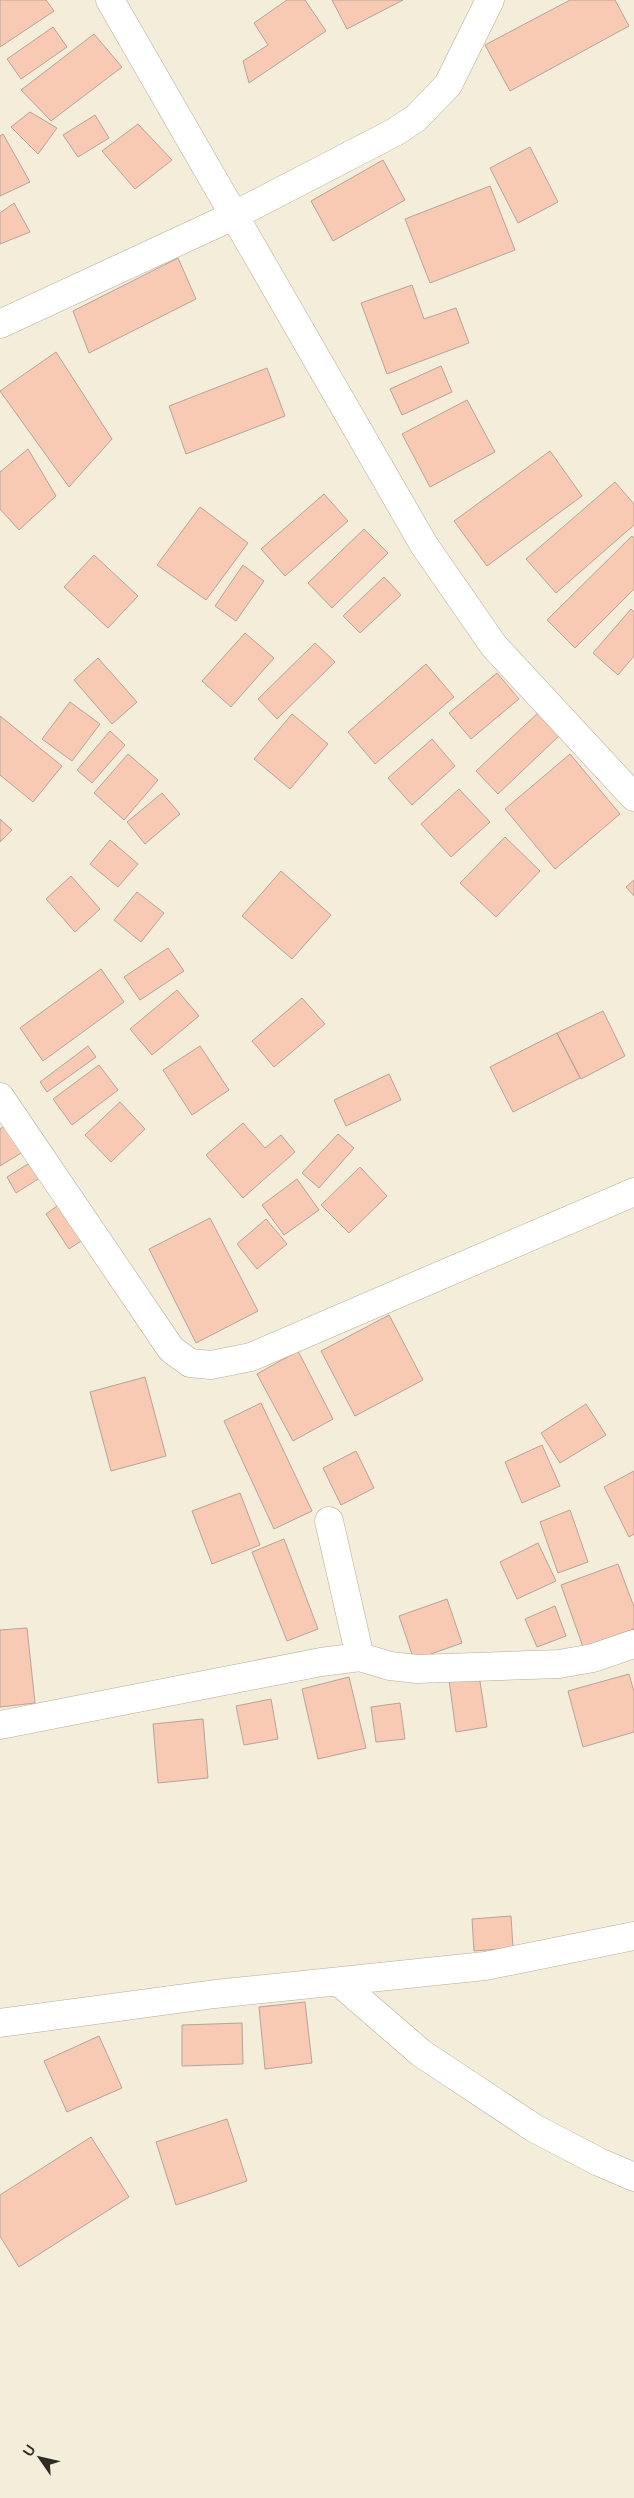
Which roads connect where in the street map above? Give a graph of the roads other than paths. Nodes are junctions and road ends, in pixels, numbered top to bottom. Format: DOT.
graph roads {
  1 [pos="110,0"];
  2 [pos="490,0"];
  3 [pos="234,216"];
  4 [pos="0,324"];
  5 [pos="634,797"];
  6 [pos="2,1104"];
  7 [pos="634,1192"];
  8 [pos="329,1521"];
  9 [pos="634,1644"];
  10 [pos="360,1658"];
  11 [pos="0,1725"];
  12 [pos="634,1936"];
  13 [pos="339,1982"];
  14 [pos="0,2023"];
  15 [pos="634,2177"];
  1 -- 3 [label="street"];
  2 -- 3 [label="street"];
  3 -- 4 [label="street"];
  3 -- 5 [label="street"];
  6 -- 7 [label="street"];
  8 -- 10 [label="street"];
  9 -- 10 [label="street"];
  10 -- 11 [label="street"];
  12 -- 13 [label="street"];
  13 -- 14 [label="street"];
  13 -- 15 [label="street"];
}
